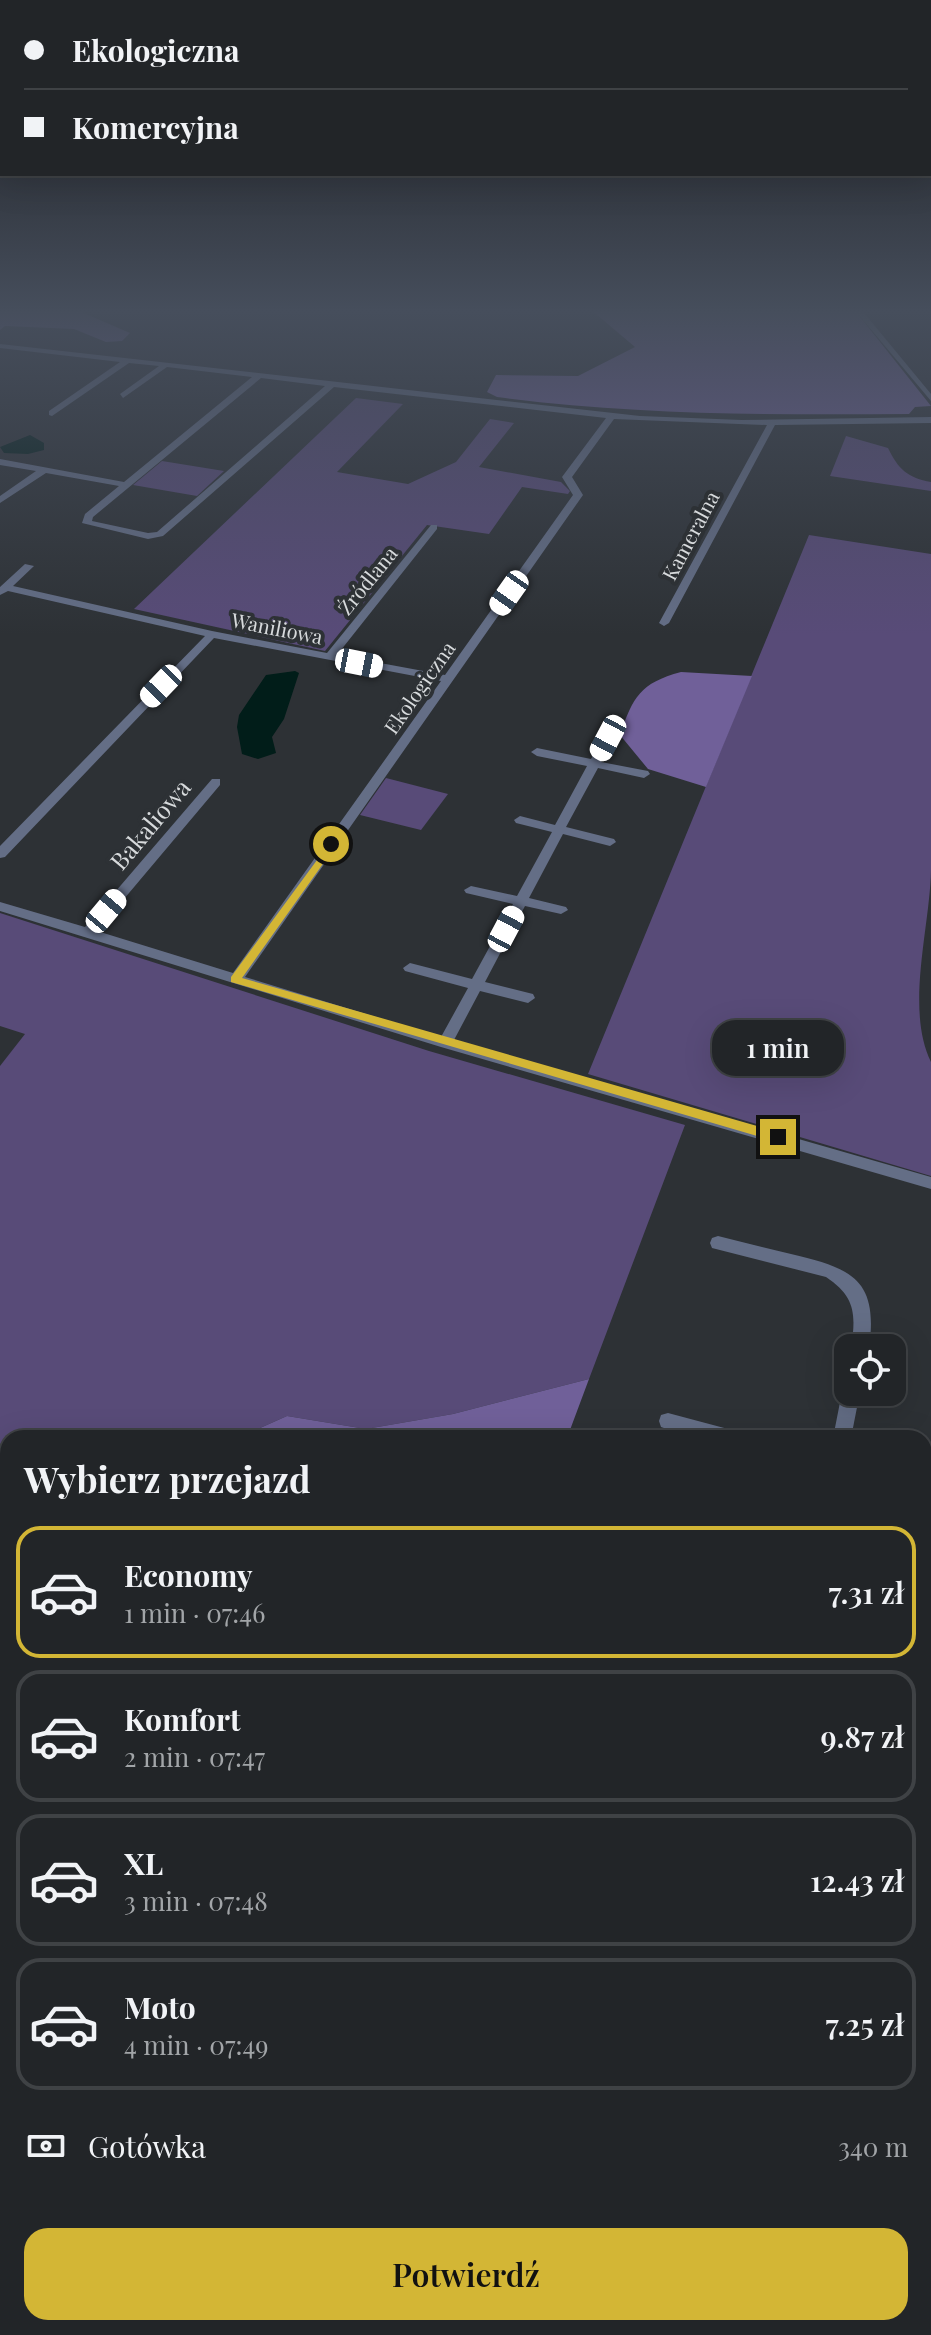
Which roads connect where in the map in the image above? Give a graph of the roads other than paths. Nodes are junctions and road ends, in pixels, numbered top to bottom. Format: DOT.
graph roads {
  1 [pos="209,417"];
  2 [pos="294,417"];
  3 [pos="611,417"];
  4 [pos="931,420"];
  5 [pos="772,423"];
  6 [pos="0,462"];
  7 [pos="44,470"];
  8 [pos="127,485"];
  9 [pos="0,500"];
  10 [pos="434,527"];
  11 [pos="29,566"];
  12 [pos="3,590"];
  13 [pos="664,623"];
  14 [pos="212,634"];
  15 [pos="329,657"];
  16 [pos="448,679"];
  17 [pos="608,738"];
  18 [pos="537,752"];
  19 [pos="594,764"];
  20 [pos="644,774"];
  21 [pos="216,782"];
  22 [pos="520,820"];
  23 [pos="559,829"];
  24 [pos="610,842"];
  25 [pos="0,854"];
  26 [pos="471,890"];
  27 [pos="521,901"];
  28 [pos="0,906"];
  29 [pos="561,910"];
  30 [pos="88,932"];
  31 [pos="410,968"];
  32 [pos="235,980"];
  33 [pos="476,984"];
  34 [pos="528,998"];
  35 [pos="445,1043"];
  36 [pos="931,1183"];
  37 [pos="718,1243"];
  38 [pos="862,1334"];
  39 [pos="848,1406"];
  40 [pos="668,1421"];
  41 [pos="700,1430"];
  42 [pos="844,1430"];
  1 -- 8 [label="street"];
  2 -- 8 [label="street"];
  3 -- 5 [label="street"];
  3 -- 16 [label="street, Ekologiczna"];
  4 -- 5 [label="street"];
  5 -- 13 [label="street, Kameralna"];
  6 -- 7 [label="street"];
  7 -- 8 [label="street"];
  7 -- 9 [label="street"];
  10 -- 15 [label="street, Źródlana"];
  11 -- 12 [label="street"];
  12 -- 14 [label="street"];
  14 -- 15 [label="street, Waniliowa"];
  14 -- 25 [label="street, Waniliowa"];
  15 -- 16 [label="street, Waniliowa"];
  16 -- 32 [label="street, Ekologiczna"];
  17 -- 19 [label="street"];
  18 -- 19 [label="street"];
  19 -- 20 [label="street"];
  19 -- 23 [label="street"];
  21 -- 30 [label="street, Bakaliowa"];
  22 -- 23 [label="street"];
  23 -- 24 [label="street"];
  23 -- 27 [label="street"];
  26 -- 27 [label="street"];
  27 -- 29 [label="street"];
  27 -- 33 [label="street"];
  28 -- 30 [label="street"];
  30 -- 32 [label="street"];
  31 -- 33 [label="street"];
  32 -- 35 [label="street"];
  33 -- 34 [label="street"];
  33 -- 35 [label="street"];
  35 -- 36 [label="street"];
  37 -- 38 [label="street"];
  39 -- 42 [label="street"];
  40 -- 41 [label="street"];
}
